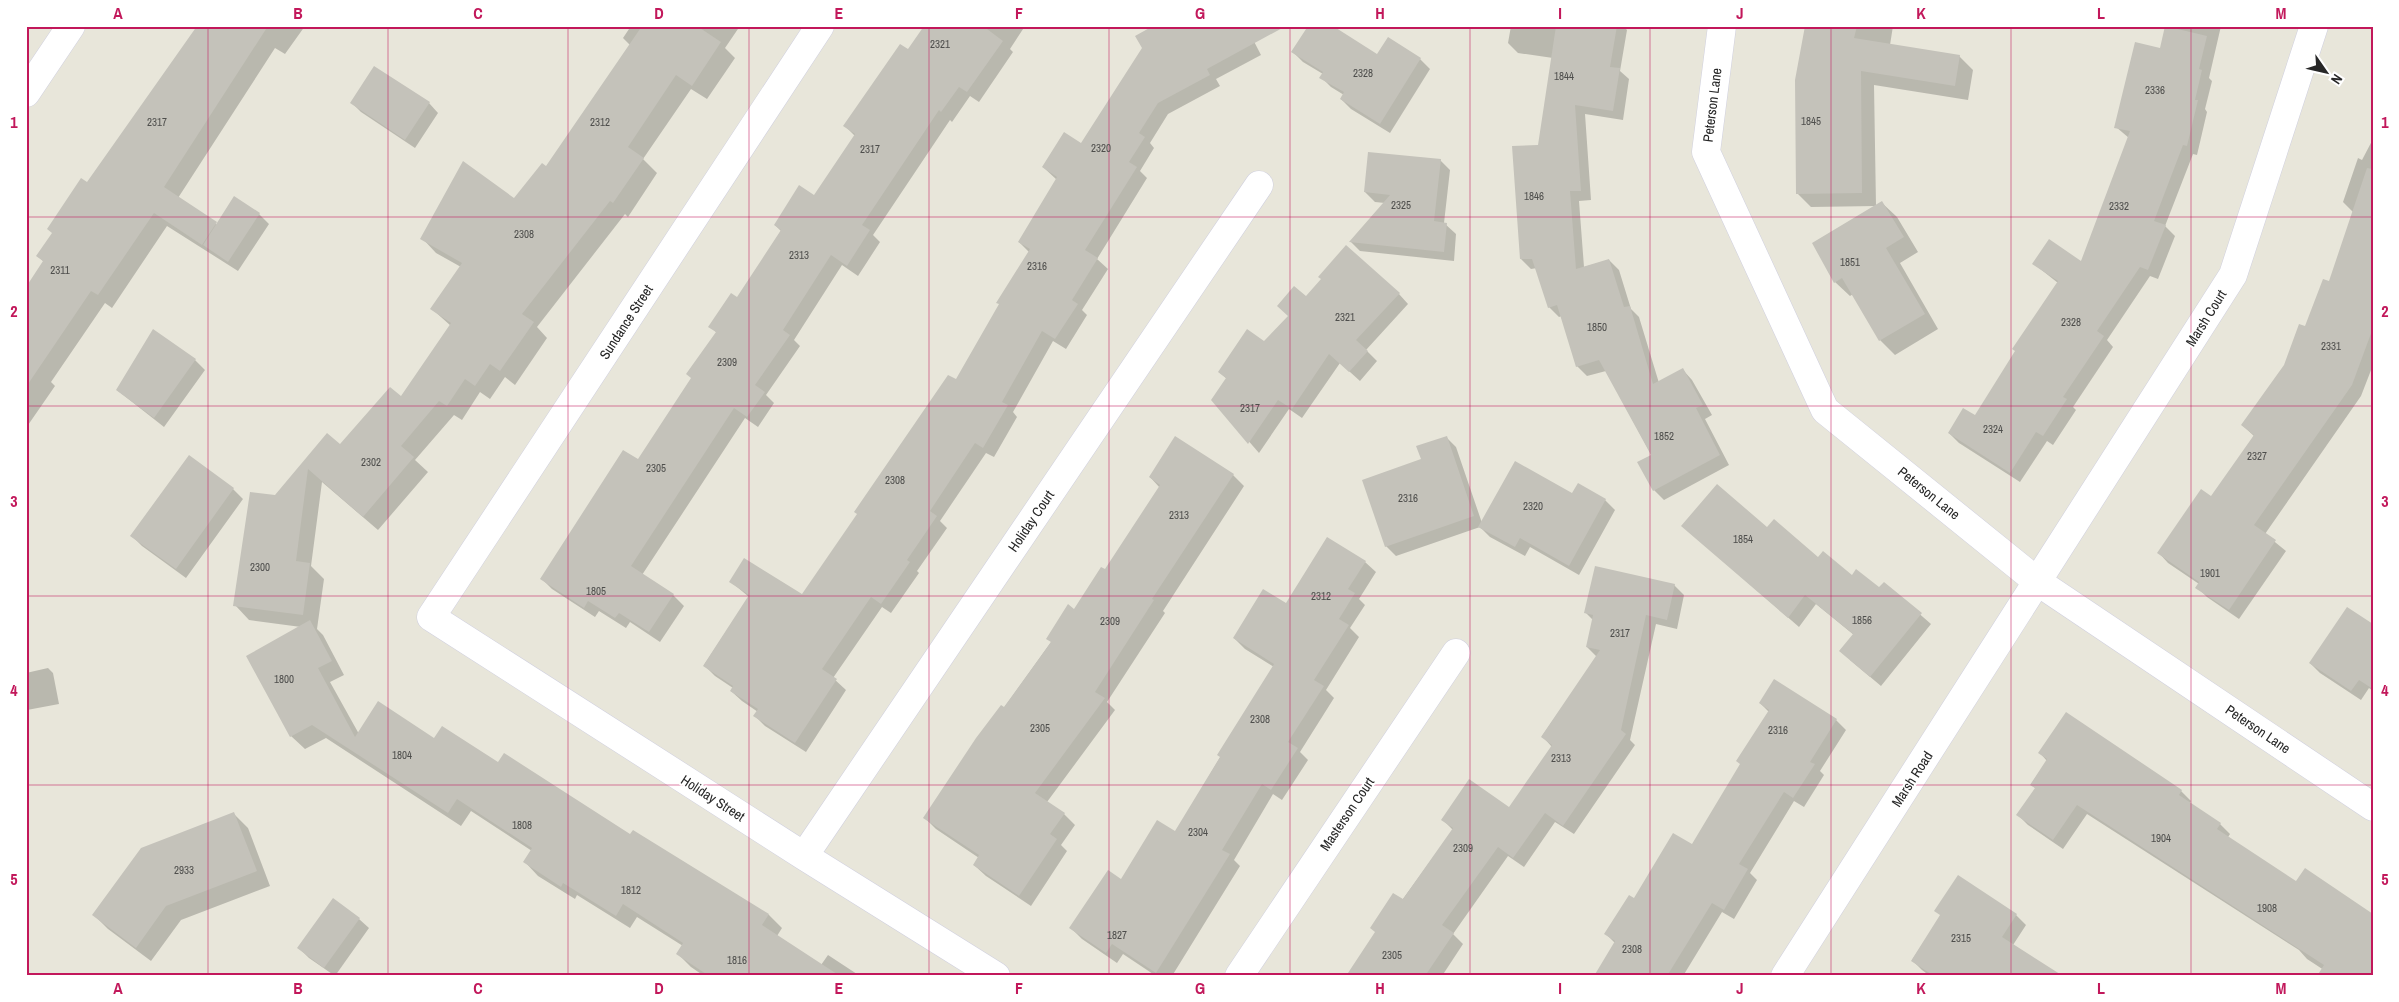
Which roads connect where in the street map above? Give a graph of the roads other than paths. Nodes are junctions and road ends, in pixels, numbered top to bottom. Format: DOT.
graph roads {
  1 [pos="71,26"];
  2 [pos="820,26"];
  3 [pos="1722,26"];
  4 [pos="2314,26"];
  5 [pos="26,93"];
  6 [pos="1259,185"];
  7 [pos="2038,582"];
  8 [pos="431,617"];
  9 [pos="1456,653"];
  10 [pos="2373,807"];
  11 [pos="804,856"];
  12 [pos="1790,974"];
  13 [pos="996,976"];
  14 [pos="1238,976"];
  1 -- 5 [label="street"];
  2 -- 8 [label="street, Sundance Street"];
  3 -- 7 [label="street, Peterson Lane"];
  4 -- 7 [label="street, Marsh Court"];
  6 -- 11 [label="street, Holiday Court"];
  7 -- 10 [label="street, Peterson Lane"];
  7 -- 12 [label="street, Marsh Road"];
  8 -- 11 [label="street, Holiday Street"];
  9 -- 14 [label="street, Masterson Court"];
  11 -- 13 [label="street, Holiday Street"];
}
